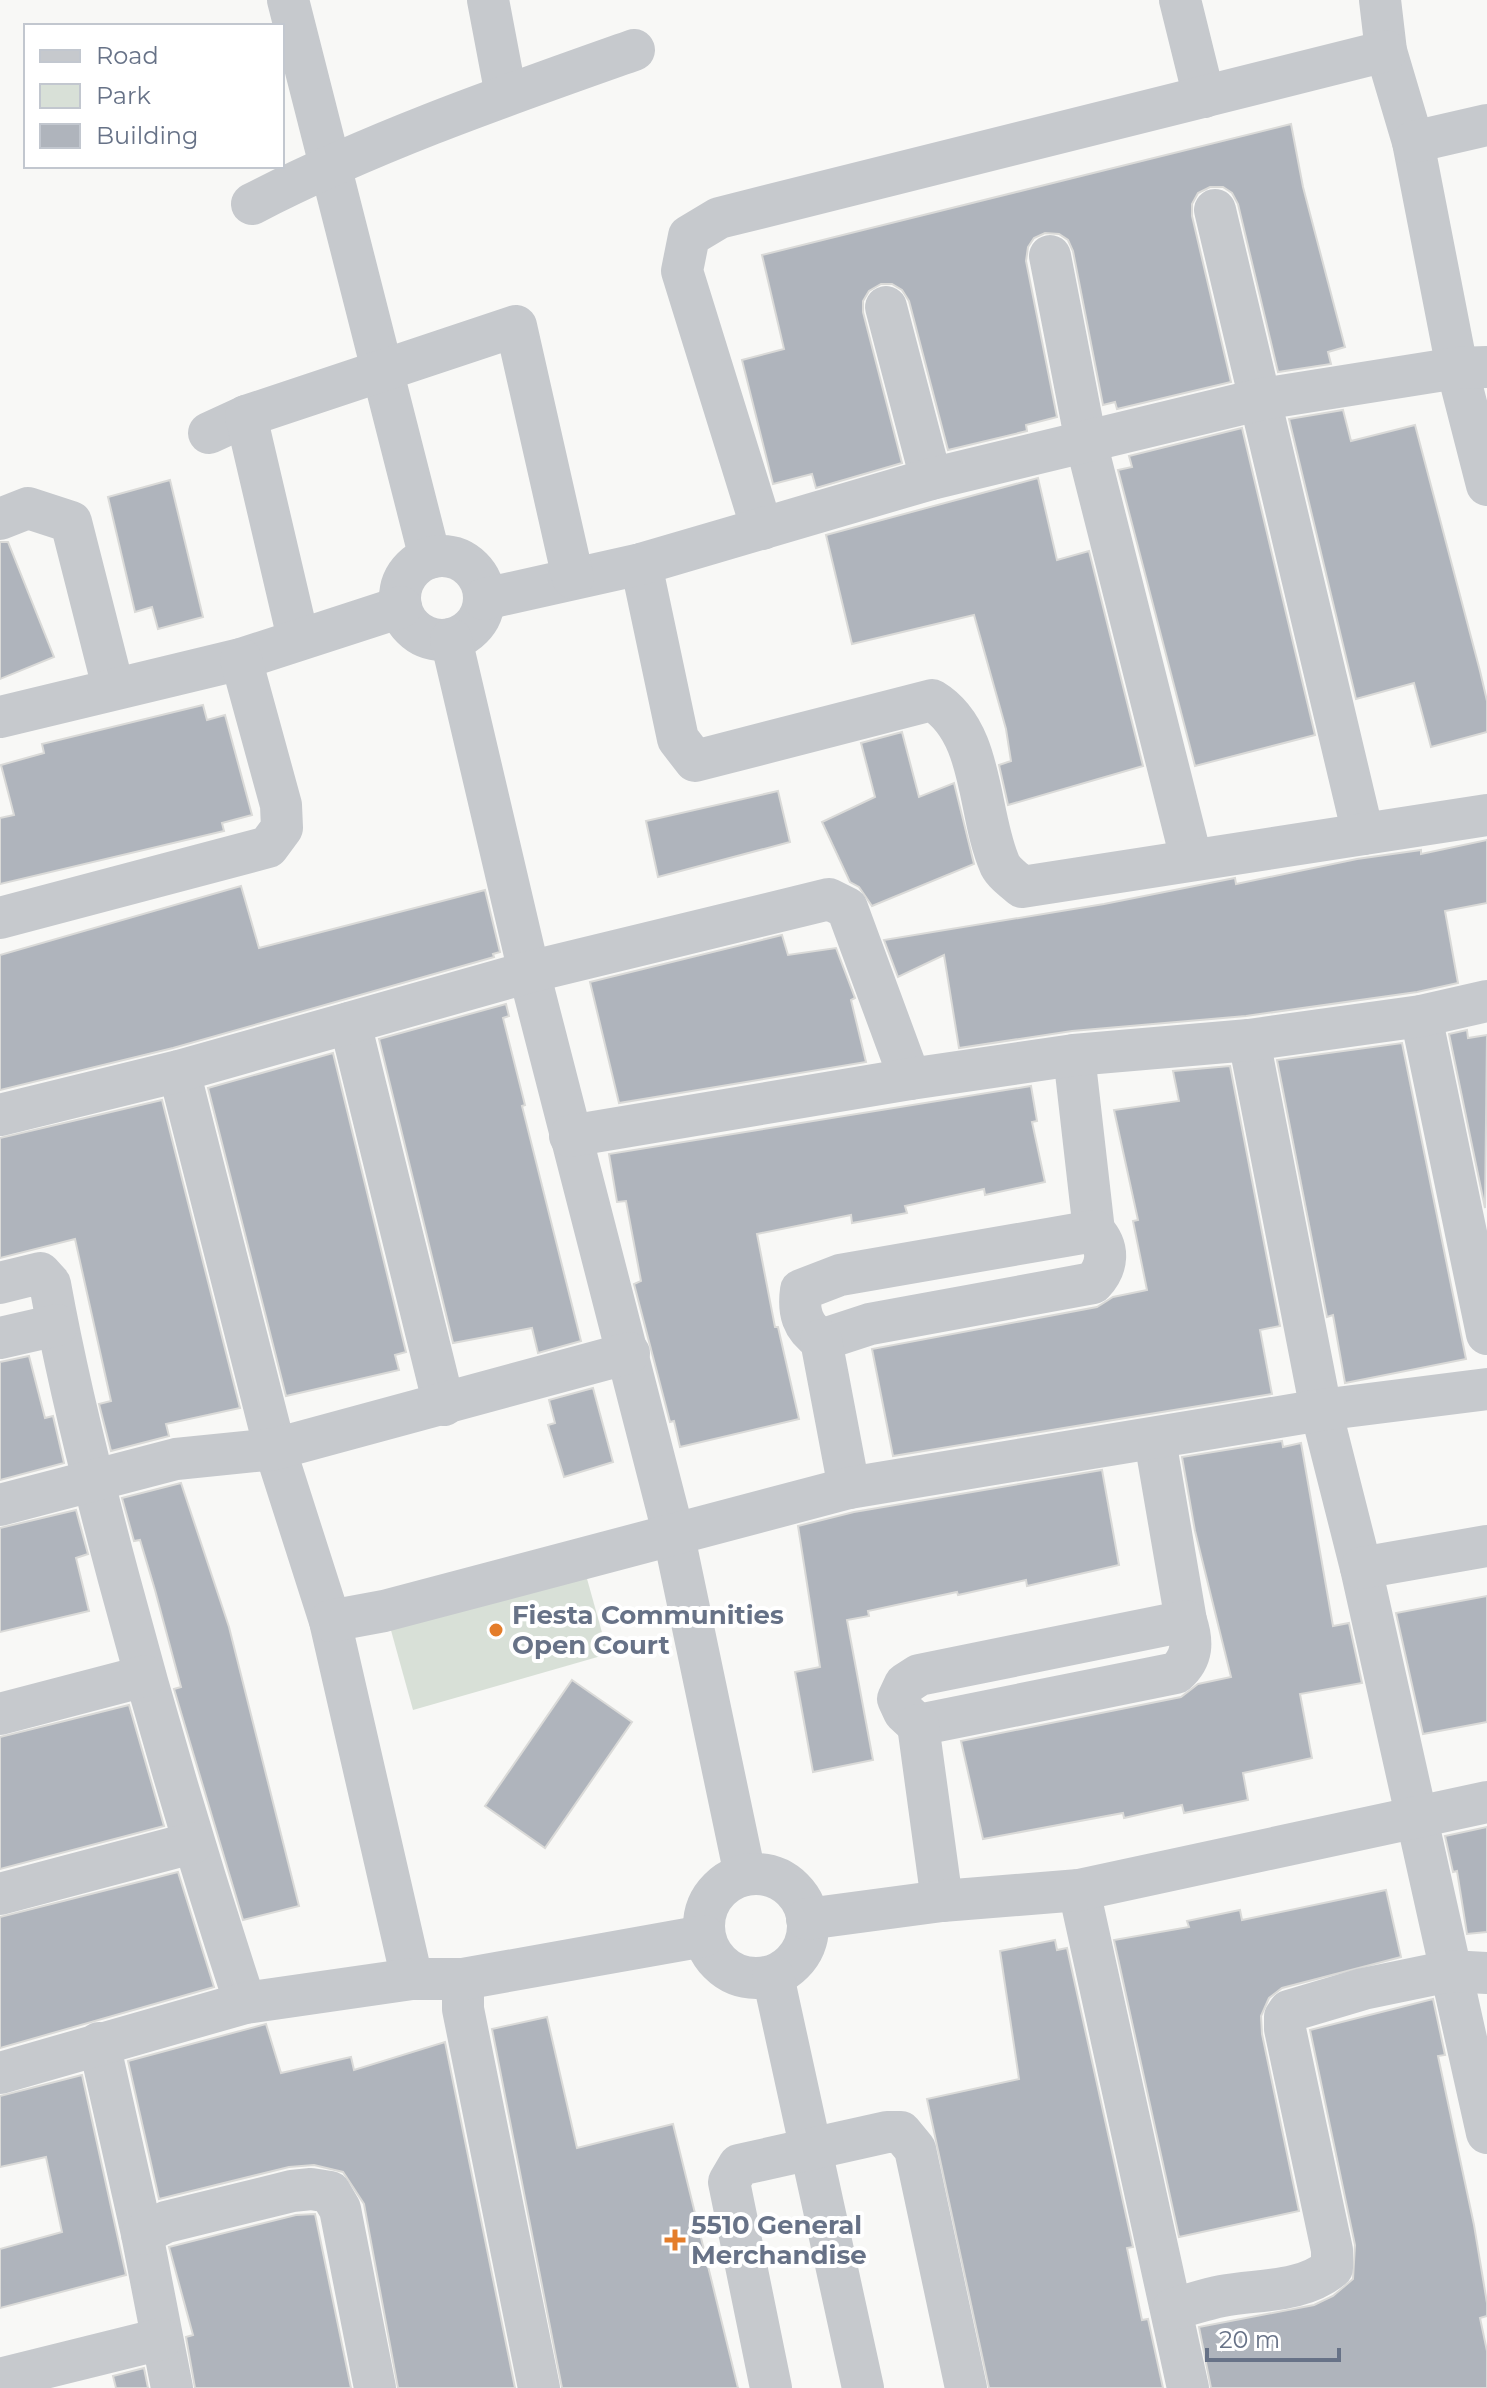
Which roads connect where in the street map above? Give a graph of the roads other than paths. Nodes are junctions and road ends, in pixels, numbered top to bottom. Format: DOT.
graph roads {
  1 [pos="288,0"];
  2 [pos="488,0"];
  3 [pos="1180,0"];
  4 [pos="1380,0"];
  5 [pos="634,50"];
  6 [pos="1386,51"];
  7 [pos="506,95"];
  8 [pos="1204,97"];
  9 [pos="1487,125"];
  10 [pos="1413,142"];
  11 [pos="331,163"];
  12 [pos="252,204"];
  13 [pos="1215,210"];
  14 [pos="1050,256"];
  15 [pos="886,307"];
  16 [pos="1472,368"];
  17 [pos="385,373"];
  18 [pos="1262,399"];
  19 [pos="246,416"];
  20 [pos="209,433"];
  21 [pos="1086,442"];
  22 [pos="931,479"];
  23 [pos="1487,485"];
  24 [pos="0,519"];
  25 [pos="762,529"];
  26 [pos="430,558"];
  27 [pos="641,564"];
  28 [pos="573,578"];
  29 [pos="484,599"];
  30 [pos="401,607"];
  31 [pos="298,638"];
  32 [pos="451,639"];
  33 [pos="241,659"];
  34 [pos="113,687"];
  35 [pos="0,717"];
  36 [pos="1487,815"];
  37 [pos="1363,834"];
  38 [pos="1191,858"];
  39 [pos="0,918"];
  40 [pos="529,972"];
  41 [pos="1487,1001"];
  42 [pos="1421,1016"];
  43 [pos="350,1023"];
  44 [pos="1249,1040"];
  45 [pos="1074,1055"];
  46 [pos="179,1071"];
  47 [pos="910,1079"];
  48 [pos="0,1115"];
  49 [pos="570,1136"];
  50 [pos="1094,1231"];
  51 [pos="0,1283"];
  52 [pos="57,1325"];
  53 [pos="1487,1334"];
  54 [pos="0,1338"];
  55 [pos="821,1340"];
  56 [pos="629,1353"];
  57 [pos="1487,1389"];
  58 [pos="444,1405"];
  59 [pos="1321,1410"];
  60 [pos="1155,1440"];
  61 [pos="275,1449"];
  62 [pos="93,1480"];
  63 [pos="849,1488"];
  64 [pos="0,1505"];
  65 [pos="673,1532"];
  66 [pos="1487,1546"];
  67 [pos="1361,1568"];
  68 [pos="330,1621"];
  69 [pos="145,1676"];
  70 [pos="0,1714"];
  71 [pos="1487,1802"];
  72 [pos="1415,1816"];
  73 [pos="192,1843"];
  74 [pos="745,1875"];
  75 [pos="1079,1890"];
  76 [pos="0,1894"];
  77 [pos="942,1901"];
  78 [pos="807,1919"];
  79 [pos="704,1936"];
  80 [pos="1468,1972"];
  81 [pos="773,1976"];
  82 [pos="412,1979"];
  83 [pos="463,1979"];
  84 [pos="245,2003"];
  85 [pos="99,2043"];
  86 [pos="0,2073"];
  87 [pos="1487,2133"];
  88 [pos="814,2150"];
  89 [pos="142,2234"];
  90 [pos="1173,2309"];
  91 [pos="161,2339"];
  92 [pos="0,2379"];
  93 [pos="172,2388"];
  94 [pos="375,2388"];
  95 [pos="539,2388"];
  96 [pos="771,2388"];
  97 [pos="863,2388"];
  98 [pos="966,2388"];
  99 [pos="1188,2388"];
  1 -- 11 [label="street"];
  2 -- 7 [label="street"];
  3 -- 8 [label="street"];
  4 -- 6 [label="street"];
  5 -- 7 [label="street"];
  6 -- 8 [label="street"];
  6 -- 10 [label="street"];
  7 -- 11 [label="street"];
  8 -- 25 [label="street"];
  9 -- 10 [label="street"];
  10 -- 16 [label="street"];
  11 -- 12 [label="street"];
  11 -- 17 [label="street"];
  13 -- 18 [label="street"];
  14 -- 21 [label="street"];
  15 -- 22 [label="street"];
  16 -- 18 [label="street"];
  16 -- 23 [label="street"];
  17 -- 19 [label="street"];
  17 -- 26 [label="street"];
  17 -- 28 [label="street"];
  18 -- 21 [label="street"];
  18 -- 37 [label="street"];
  19 -- 20 [label="street"];
  19 -- 31 [label="street"];
  21 -- 22 [label="street"];
  21 -- 38 [label="street"];
  22 -- 25 [label="street"];
  24 -- 34 [label="street"];
  25 -- 27 [label="street"];
  26 -- 29 [label="street"];
  26 -- 30 [label="street"];
  27 -- 28 [label="street"];
  27 -- 38 [label="street"];
  28 -- 29 [label="street"];
  29 -- 32 [label="street"];
  30 -- 31 [label="street"];
  30 -- 32 [label="street"];
  31 -- 33 [label="street"];
  32 -- 40 [label="street"];
  33 -- 34 [label="street"];
  33 -- 39 [label="street"];
  34 -- 35 [label="street"];
  36 -- 37 [label="street"];
  37 -- 38 [label="street"];
  40 -- 43 [label="street"];
  40 -- 47 [label="street"];
  40 -- 49 [label="street"];
  41 -- 42 [label="street"];
  42 -- 44 [label="street"];
  42 -- 53 [label="street"];
  43 -- 46 [label="street"];
  43 -- 58 [label="street"];
  44 -- 45 [label="street"];
  44 -- 59 [label="street"];
  45 -- 47 [label="street"];
  45 -- 50 [label="street"];
  46 -- 48 [label="street"];
  46 -- 61 [label="street"];
  47 -- 49 [label="street"];
  49 -- 56 [label="street"];
  50 -- 55 [label="street"];
  50 -- 55 [label="street"];
  51 -- 52 [label="street"];
  52 -- 54 [label="street"];
  52 -- 62 [label="street"];
  55 -- 63 [label="street"];
  56 -- 58 [label="street"];
  56 -- 65 [label="street"];
  57 -- 59 [label="street"];
  58 -- 61 [label="street"];
  59 -- 60 [label="street"];
  59 -- 67 [label="street"];
  60 -- 63 [label="street"];
  60 -- 77 [label="street"];
  61 -- 62 [label="street"];
  61 -- 68 [label="street"];
  62 -- 64 [label="street"];
  62 -- 69 [label="street"];
  63 -- 65 [label="street"];
  65 -- 68 [label="street"];
  65 -- 74 [label="street"];
  66 -- 67 [label="street"];
  67 -- 72 [label="street"];
  68 -- 82 [label="street"];
  69 -- 70 [label="street"];
  69 -- 73 [label="street"];
  71 -- 72 [label="street"];
  72 -- 75 [label="street"];
  72 -- 80 [label="street"];
  73 -- 76 [label="street"];
  73 -- 84 [label="street"];
  74 -- 78 [label="street"];
  74 -- 79 [label="street"];
  75 -- 77 [label="street"];
  75 -- 90 [label="street"];
  77 -- 78 [label="street"];
  78 -- 81 [label="street"];
  79 -- 81 [label="street"];
  79 -- 83 [label="street"];
  80 -- 87 [label="street"];
  80 -- 90 [label="street"];
  81 -- 88 [label="street"];
  82 -- 83 [label="street"];
  82 -- 84 [label="street"];
  83 -- 95 [label="street"];
  84 -- 85 [label="street"];
  85 -- 86 [label="street"];
  85 -- 89 [label="street"];
  88 -- 96 [label="street"];
  88 -- 97 [label="street"];
  88 -- 98 [label="street"];
  89 -- 91 [label="street"];
  89 -- 94 [label="street"];
  90 -- 99 [label="street"];
  91 -- 92 [label="street"];
  91 -- 93 [label="street"];
}
